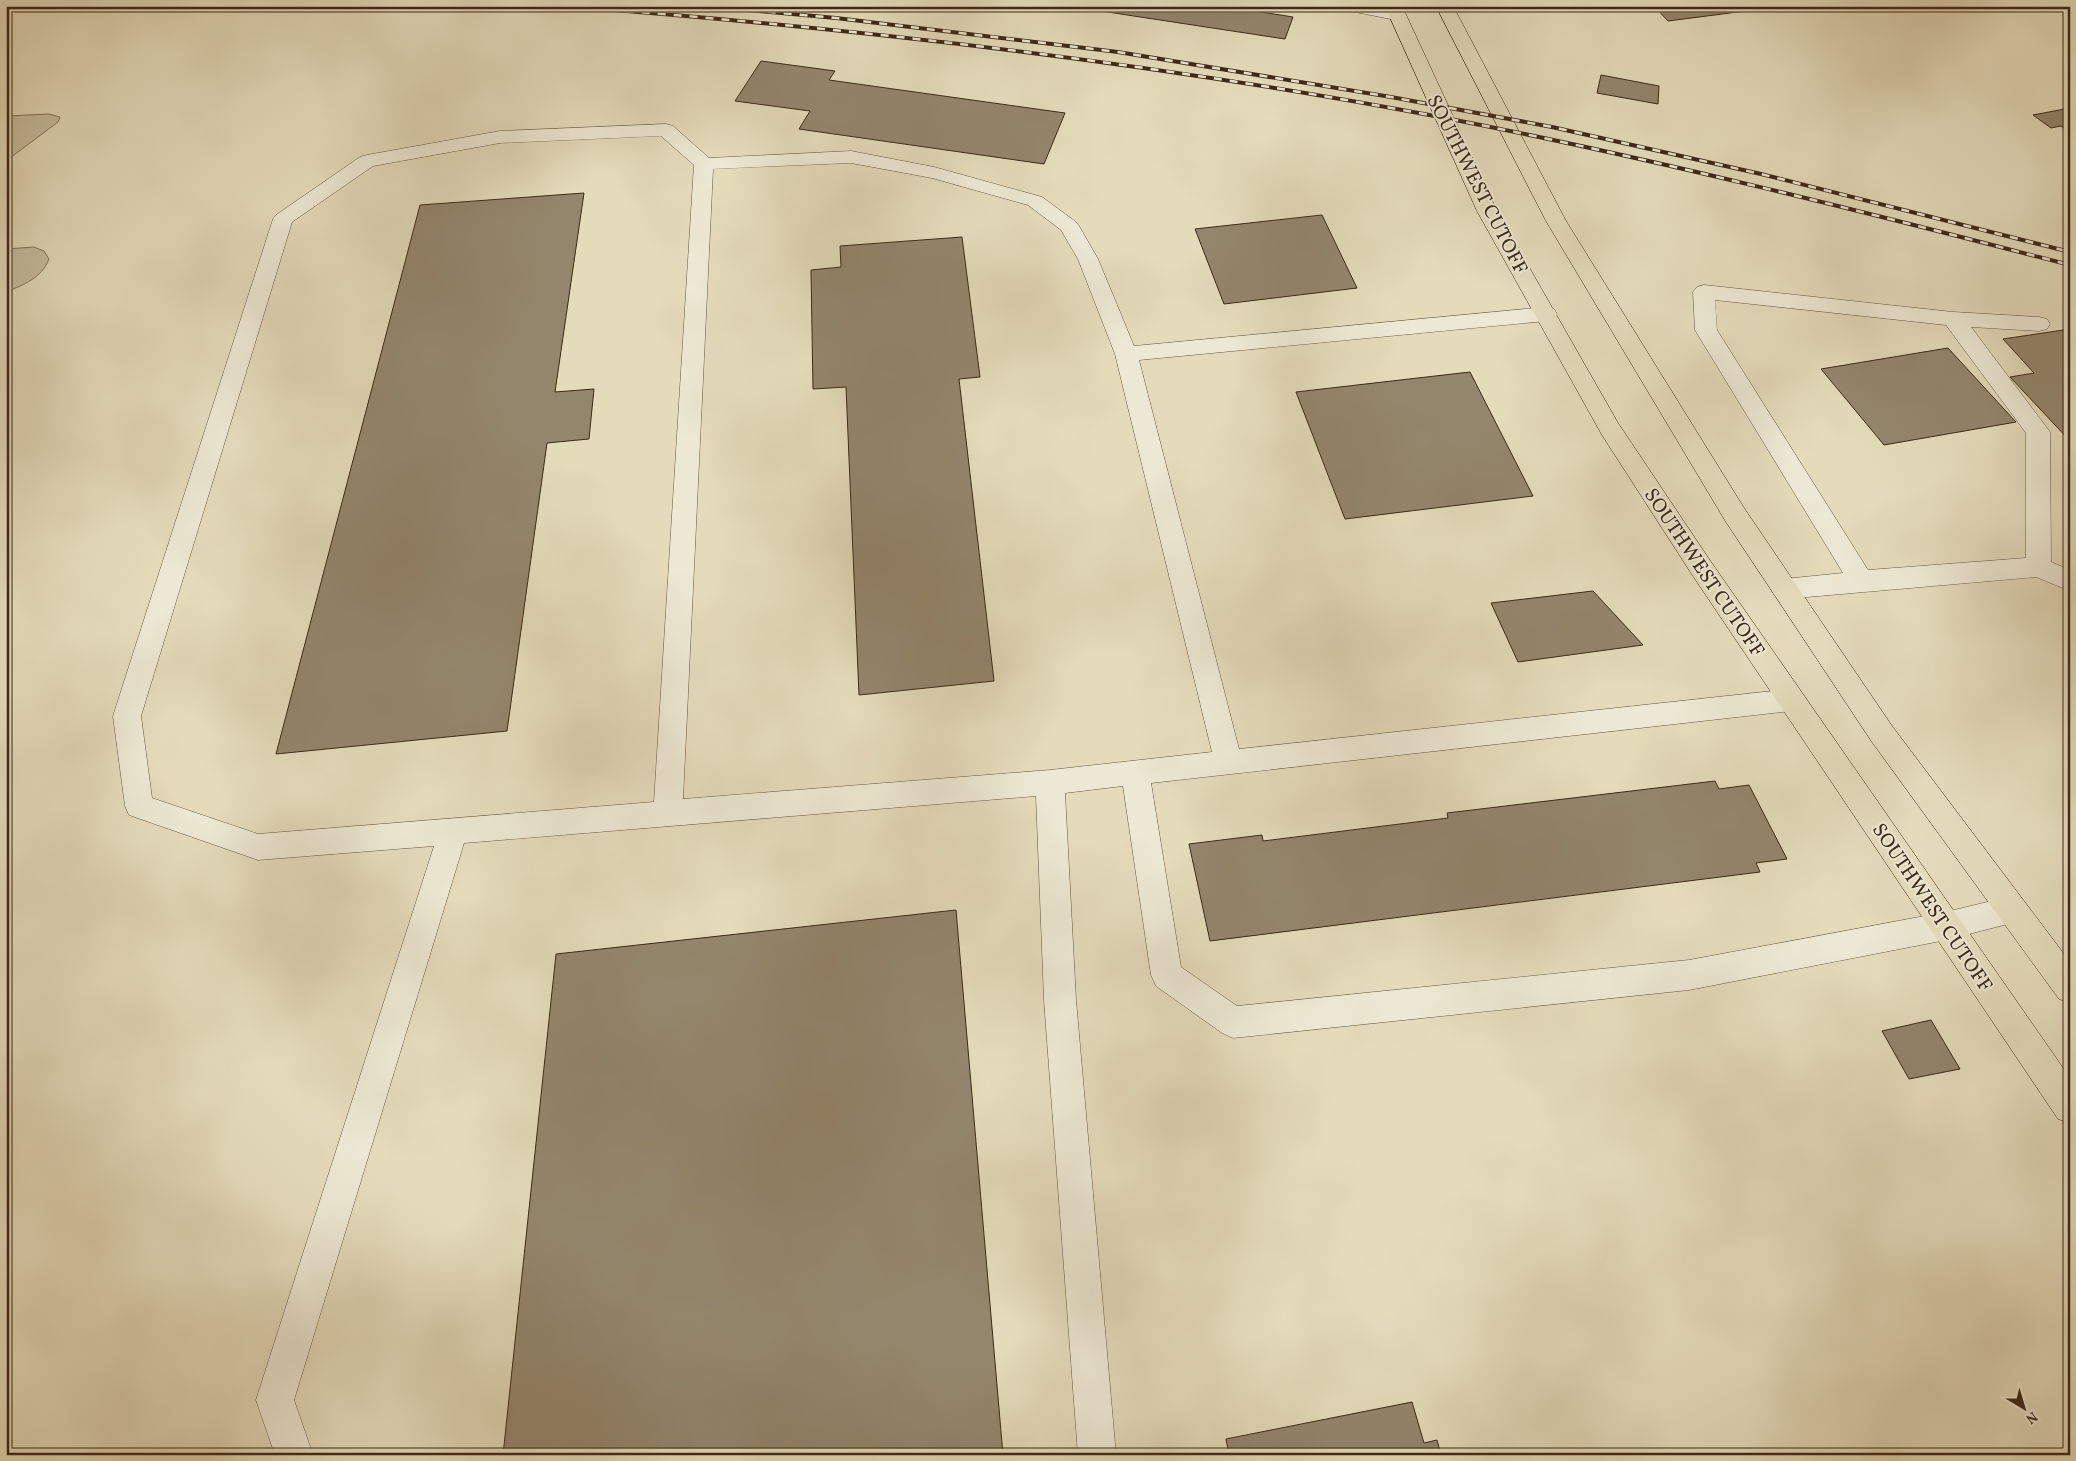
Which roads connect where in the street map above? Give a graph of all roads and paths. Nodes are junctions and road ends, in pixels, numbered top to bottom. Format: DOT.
graph roads {
  1 [pos="1351,6"];
  2 [pos="1444,6"];
  3 [pos="1395,10"];
  4 [pos="704,164"];
  5 [pos="1546,314"];
  6 [pos="1953,319"];
  7 [pos="2038,324"];
  8 [pos="1126,354"];
  9 [pos="2038,567"];
  10 [pos="1862,581"];
  11 [pos="2070,581"];
  12 [pos="1784,589"];
  13 [pos="1791,700"];
  14 [pos="1228,762"];
  15 [pos="1135,773"];
  16 [pos="1050,782"];
  17 [pos="668,814"];
  18 [pos="453,831"];
  19 [pos="2012,910"];
  20 [pos="1946,926"];
  21 [pos="2070,988"];
  22 [pos="2070,1107"];
  23 [pos="294,1455"];
  24 [pos="1097,1455"];
  1 -- 3 [label="lane"];
  2 -- 12 [label="main road"];
  3 -- 5 [label="main road, SOUTHWEST CUTOFF"];
  4 -- 8 [label="lane"];
  4 -- 17 [label="lane"];
  4 -- 18 [label="lane"];
  5 -- 8 [label="lane"];
  5 -- 13 [label="main road, SOUTHWEST CUTOFF"];
  6 -- 7 [label="lane"];
  6 -- 9 [label="lane"];
  6 -- 10 [label="lane"];
  8 -- 14 [label="lane"];
  9 -- 10 [label="lane"];
  9 -- 11 [label="lane"];
  10 -- 12 [label="lane"];
  12 -- 19 [label="main road"];
  13 -- 14 [label="lane"];
  13 -- 20 [label="main road, SOUTHWEST CUTOFF"];
  14 -- 15 [label="lane"];
  15 -- 16 [label="lane"];
  15 -- 20 [label="lane"];
  16 -- 17 [label="lane"];
  16 -- 24 [label="lane"];
  17 -- 18 [label="lane"];
  18 -- 23 [label="lane"];
  19 -- 20 [label="lane"];
  19 -- 21 [label="main road"];
  20 -- 22 [label="main road, SOUTHWEST CUTOFF"];
}
